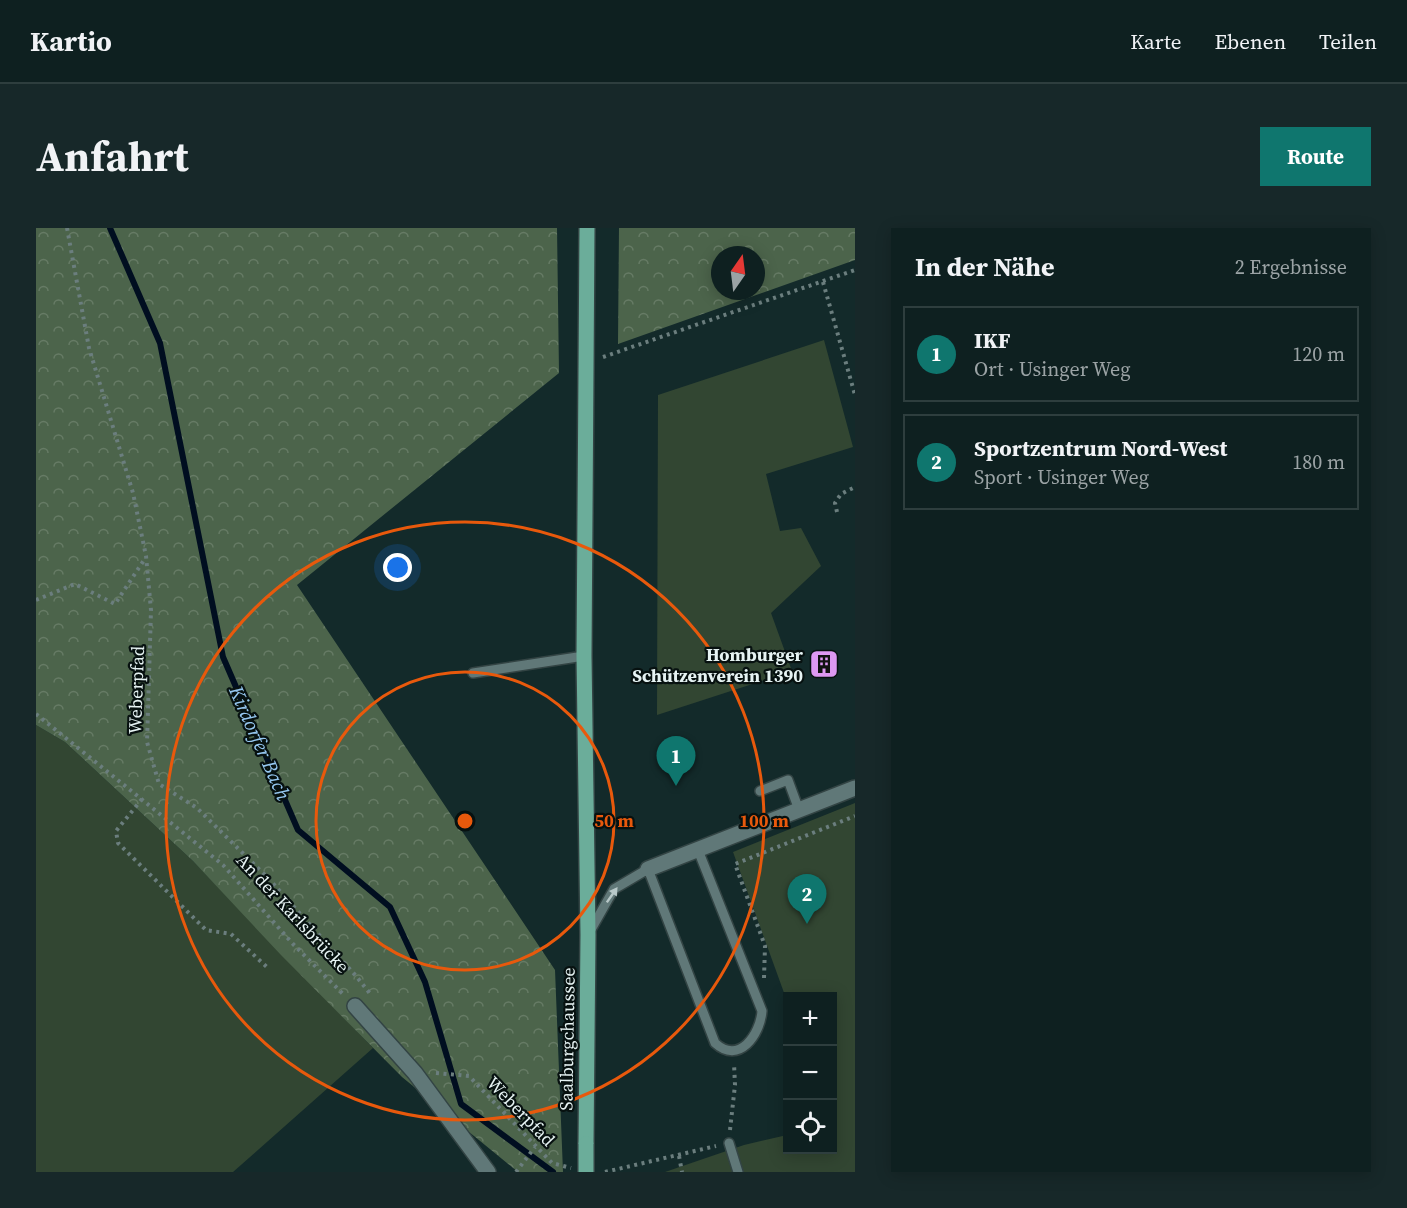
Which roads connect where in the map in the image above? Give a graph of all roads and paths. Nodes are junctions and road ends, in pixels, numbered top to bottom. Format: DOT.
graph roads {
  1 [pos="67,228"];
  2 [pos="587,228"];
  3 [pos="855,270"];
  4 [pos="824,282"];
  5 [pos="588,361"];
  6 [pos="855,395"];
  7 [pos="855,487"];
  8 [pos="837,512"];
  9 [pos="146,556"];
  10 [pos="36,600"];
  11 [pos="584,656"];
  12 [pos="473,673"];
  13 [pos="36,714"];
  14 [pos="855,788"];
  15 [pos="760,791"];
  16 [pos="142,800"];
  17 [pos="799,810"];
  18 [pos="855,816"];
  19 [pos="698,850"];
  20 [pos="735,864"];
  21 [pos="648,869"];
  22 [pos="588,935"];
  23 [pos="269,969"];
  24 [pos="377,1003"];
  25 [pos="355,1006"];
  26 [pos="734,1052"];
  27 [pos="734,1062"];
  28 [pos="427,1072"];
  29 [pos="729,1143"];
  30 [pos="535,1147"];
  31 [pos="679,1156"];
  32 [pos="552,1163"];
  33 [pos="489,1172"];
  34 [pos="516,1172"];
  35 [pos="586,1172"];
  36 [pos="605,1172"];
  37 [pos="682,1172"];
  38 [pos="738,1172"];
  1 -- 9 [label="path, Weberpfad"];
  2 -- 5 [label="main road, Saalburgchaussee"];
  3 -- 4 [label="path"];
  4 -- 5 [label="path"];
  4 -- 6 [label="path"];
  5 -- 11 [label="main road, Saalburgchaussee"];
  7 -- 8 [label="path"];
  9 -- 10 [label="path"];
  9 -- 24 [label="path, Weberpfad"];
  11 -- 12 [label="lane"];
  11 -- 22 [label="main road, Saalburgchaussee"];
  13 -- 16 [label="path, An der Karlsbrücke"];
  14 -- 17 [label="street"];
  15 -- 17 [label="lane"];
  16 -- 23 [label="path"];
  16 -- 25 [label="path, An der Karlsbrücke"];
  17 -- 19 [label="street"];
  18 -- 20 [label="path"];
  19 -- 21 [label="street"];
  19 -- 26 [label="lane"];
  22 -- 21 [label="lane, one-way"];
  21 -- 26 [label="lane"];
  22 -- 35 [label="main road, Saalburgchaussee, bridge"];
  25 -- 33 [label="street"];
  26 -- 27 [label="lane"];
  27 -- 29 [label="path"];
  28 -- 30 [label="path, Weberpfad"];
  29 -- 31 [label="path"];
  29 -- 38 [label="lane"];
  30 -- 32 [label="path, Weberpfad"];
  30 -- 34 [label="path"];
  31 -- 36 [label="path"];
  31 -- 37 [label="path"];
}
